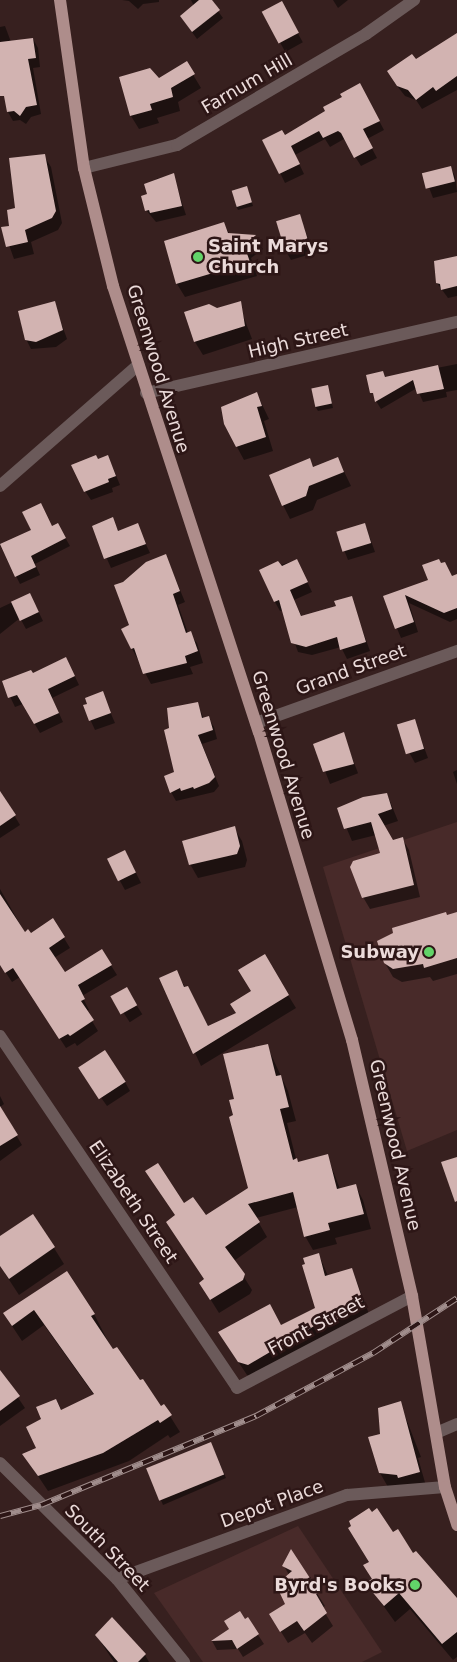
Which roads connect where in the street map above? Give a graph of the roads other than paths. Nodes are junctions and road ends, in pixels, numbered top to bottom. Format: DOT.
graph roads {
  1 [pos="60,0"];
  2 [pos="414,0"];
  3 [pos="84,168"];
  4 [pos="457,322"];
  5 [pos="138,365"];
  6 [pos="146,393"];
  7 [pos="0,486"];
  8 [pos="457,651"];
  9 [pos="256,723"];
  10 [pos="0,1036"];
  11 [pos="412,1296"];
  12 [pos="237,1388"];
  13 [pos="457,1424"];
  14 [pos="436,1433"];
  15 [pos="0,1463"];
  16 [pos="444,1487"];
  17 [pos="457,1525"];
  18 [pos="117,1579"];
  19 [pos="184,1662"];
  1 -- 3 [label="main road, Greenwood Avenue"];
  2 -- 3 [label="street, Farnum Hill"];
  3 -- 5 [label="main road, Greenwood Avenue"];
  4 -- 6 [label="street, High Street"];
  5 -- 6 [label="main road, Greenwood Avenue"];
  5 -- 7 [label="street"];
  6 -- 9 [label="main road, Greenwood Avenue"];
  8 -- 9 [label="street, Grand Street"];
  9 -- 11 [label="main road, Greenwood Avenue"];
  10 -- 12 [label="street, Elizabeth Street"];
  11 -- 12 [label="street, Front Street"];
  11 -- 14 [label="main road, Greenwood Avenue"];
  13 -- 14 [label="street"];
  14 -- 16 [label="main road, Greenwood Avenue"];
  15 -- 18 [label="street, South Street"];
  16 -- 17 [label="main road, Greenwood Avenue"];
  16 -- 18 [label="street, Depot Place"];
  18 -- 19 [label="street, South Street"];
}
